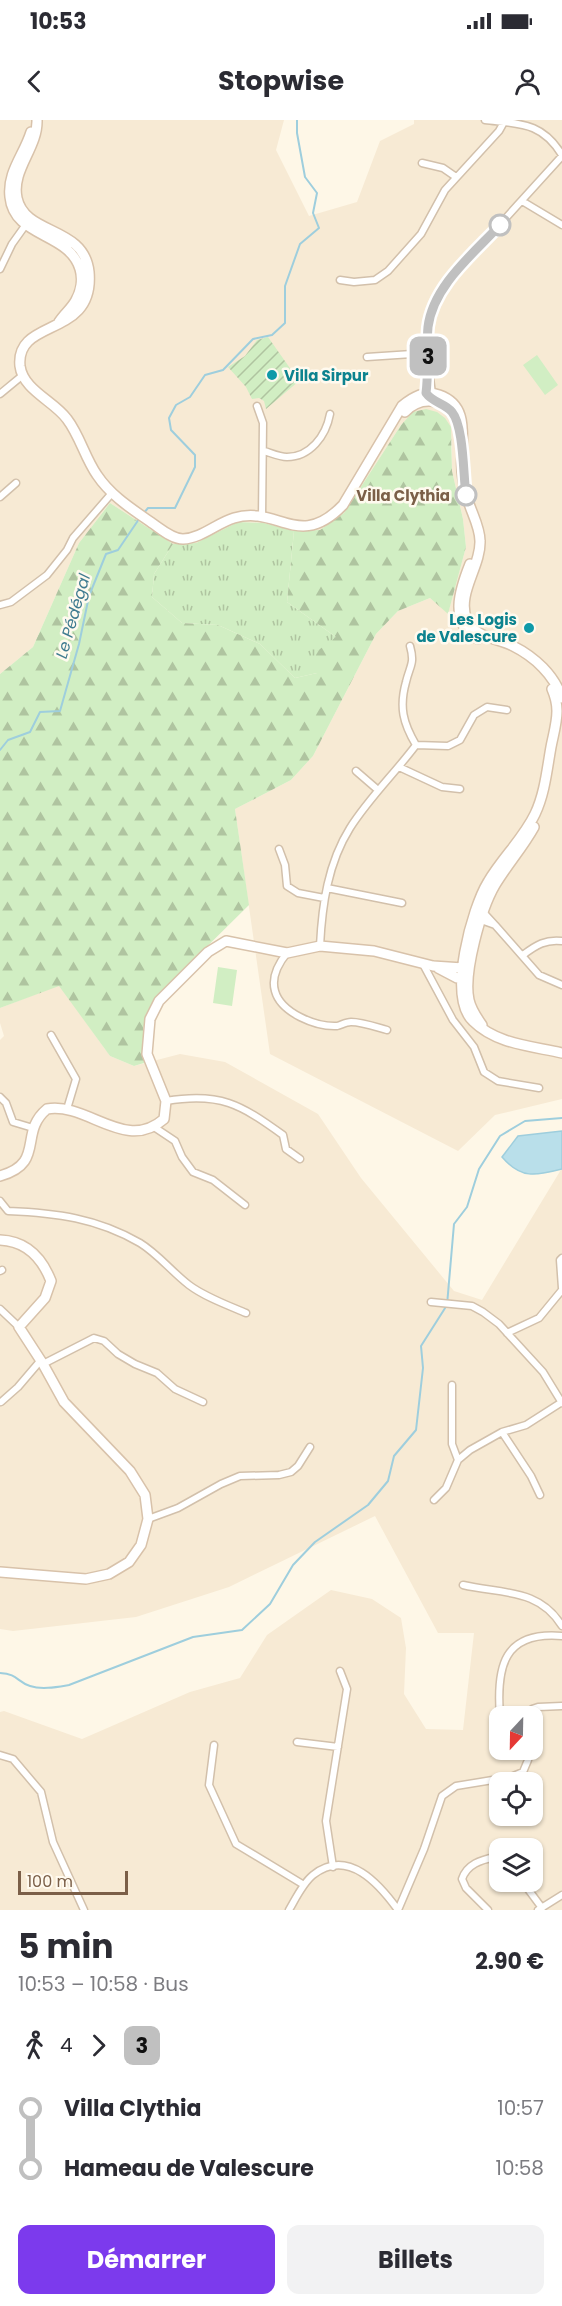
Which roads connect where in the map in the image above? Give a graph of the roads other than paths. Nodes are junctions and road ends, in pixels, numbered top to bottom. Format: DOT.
graph roads {
  1 [pos="31,120"];
  2 [pos="37,120"];
  3 [pos="485,120"];
  4 [pos="504,122"];
  5 [pos="523,122"];
  6 [pos="562,156"];
  7 [pos="422,163"];
  8 [pos="456,177"];
  9 [pos="522,201"];
  10 [pos="28,222"];
  11 [pos="562,225"];
  12 [pos="0,269"];
  13 [pos="340,280"];
  14 [pos="428,353"];
  15 [pos="368,357"];
  16 [pos="23,375"];
  17 [pos="0,394"];
  18 [pos="429,397"];
  19 [pos="257,406"];
  20 [pos="330,414"];
  21 [pos="264,451"];
  22 [pos="16,483"];
  23 [pos="112,493"];
  24 [pos="0,497"];
  25 [pos="261,518"];
  26 [pos="475,523"];
  27 [pos="0,605"];
  28 [pos="410,646"];
  29 [pos="562,698"];
  30 [pos="507,710"];
  31 [pos="562,720"];
  32 [pos="416,745"];
  33 [pos="399,767"];
  34 [pos="356,771"];
  35 [pos="460,789"];
  36 [pos="378,790"];
  37 [pos="279,849"];
  38 [pos="327,888"];
  39 [pos="324,898"];
  40 [pos="402,903"];
  41 [pos="479,916"];
  42 [pos="562,941"];
  43 [pos="320,946"];
  44 [pos="287,953"];
  45 [pos="523,955"];
  46 [pos="428,964"];
  47 [pos="466,974"];
  48 [pos="562,986"];
  49 [pos="387,1030"];
  50 [pos="51,1035"];
  51 [pos="562,1053"];
  52 [pos="539,1088"];
  53 [pos="0,1097"];
  54 [pos="166,1101"];
  55 [pos="67,1109"];
  56 [pos="154,1127"];
  57 [pos="33,1128"];
  58 [pos="300,1160"];
  59 [pos="0,1176"];
  60 [pos="0,1201"];
  61 [pos="245,1205"];
  62 [pos="0,1240"];
  63 [pos="562,1258"];
  64 [pos="562,1289"];
  65 [pos="431,1302"];
  66 [pos="0,1309"];
  67 [pos="246,1313"];
  68 [pos="19,1327"];
  69 [pos="507,1333"];
  70 [pos="42,1362"];
  71 [pos="452,1385"];
  72 [pos="1,1402"];
  73 [pos="203,1402"];
  74 [pos="562,1402"];
  75 [pos="502,1432"];
  76 [pos="310,1448"];
  77 [pos="458,1460"];
  78 [pos="540,1495"];
  79 [pos="434,1500"];
  80 [pos="148,1519"];
  81 [pos="0,1572"];
  82 [pos="463,1585"];
  83 [pos="562,1626"];
  84 [pos="562,1636"];
  85 [pos="340,1671"];
  86 [pos="499,1706"];
  87 [pos="562,1706"];
  88 [pos="543,1707"];
  89 [pos="297,1742"];
  90 [pos="214,1745"];
  91 [pos="338,1748"];
  92 [pos="0,1755"];
  93 [pos="528,1760"];
  94 [pos="489,1858"];
  95 [pos="333,1866"];
  96 [pos="304,1885"];
  97 [pos="529,1892"];
  98 [pos="562,1895"];
  99 [pos="540,1909"];
  100 [pos="84,1910"];
  101 [pos="290,1910"];
  102 [pos="398,1910"];
  103 [pos="489,1910"];
  1 -- 10 [label="street"];
  2 -- 10 [label="street"];
  3 -- 4 [label="street"];
  4 -- 5 [label="street"];
  4 -- 8 [label="street"];
  5 -- 6 [label="street"];
  6 -- 9 [label="street"];
  7 -- 8 [label="street"];
  8 -- 13 [label="street"];
  9 -- 11 [label="street"];
  9 -- 14 [label="street"];
  10 -- 12 [label="street"];
  10 -- 16 [label="street"];
  14 -- 15 [label="street"];
  14 -- 18 [label="street"];
  16 -- 17 [label="street"];
  16 -- 23 [label="street"];
  18 -- 25 [label="street"];
  18 -- 26 [label="street"];
  19 -- 21 [label="street"];
  20 -- 21 [label="street"];
  21 -- 25 [label="street"];
  22 -- 24 [label="street"];
  23 -- 25 [label="street"];
  23 -- 27 [label="street"];
  26 -- 29 [label="street"];
  26 -- 41 [label="street"];
  28 -- 32 [label="street"];
  30 -- 32 [label="street"];
  31 -- 41 [label="street"];
  32 -- 33 [label="street"];
  33 -- 35 [label="street"];
  33 -- 36 [label="street"];
  34 -- 36 [label="street"];
  36 -- 38 [label="street"];
  37 -- 39 [label="street"];
  38 -- 39 [label="street"];
  38 -- 40 [label="street"];
  39 -- 43 [label="street"];
  41 -- 45 [label="street"];
  41 -- 47 [label="street"];
  42 -- 45 [label="street"];
  43 -- 44 [label="street"];
  43 -- 46 [label="street"];
  44 -- 49 [label="street"];
  44 -- 54 [label="street"];
  45 -- 48 [label="street"];
  46 -- 47 [label="street"];
  46 -- 52 [label="street"];
  47 -- 51 [label="street"];
  50 -- 55 [label="street"];
  53 -- 57 [label="street"];
  54 -- 56 [label="street"];
  54 -- 58 [label="street"];
  55 -- 56 [label="street"];
  55 -- 57 [label="street"];
  56 -- 61 [label="street"];
  57 -- 59 [label="street"];
  60 -- 67 [label="street"];
  62 -- 68 [label="street"];
  63 -- 64 [label="street"];
  64 -- 69 [label="street"];
  65 -- 69 [label="street"];
  66 -- 68 [label="street"];
  68 -- 70 [label="street"];
  69 -- 74 [label="street"];
  70 -- 72 [label="street"];
  70 -- 73 [label="street"];
  70 -- 80 [label="street"];
  71 -- 77 [label="street"];
  74 -- 75 [label="street"];
  75 -- 77 [label="street"];
  75 -- 78 [label="street"];
  76 -- 80 [label="street"];
  77 -- 79 [label="street"];
  80 -- 81 [label="street"];
  82 -- 83 [label="street"];
  84 -- 86 [label="street"];
  85 -- 91 [label="street"];
  87 -- 88 [label="street"];
  89 -- 91 [label="street"];
  90 -- 96 [label="street"];
  91 -- 95 [label="street"];
  92 -- 100 [label="street"];
  93 -- 102 [label="street"];
  94 -- 103 [label="street"];
  95 -- 96 [label="street"];
  95 -- 102 [label="street"];
  96 -- 101 [label="street"];
  97 -- 99 [label="street"];
  98 -- 99 [label="street"];
}
